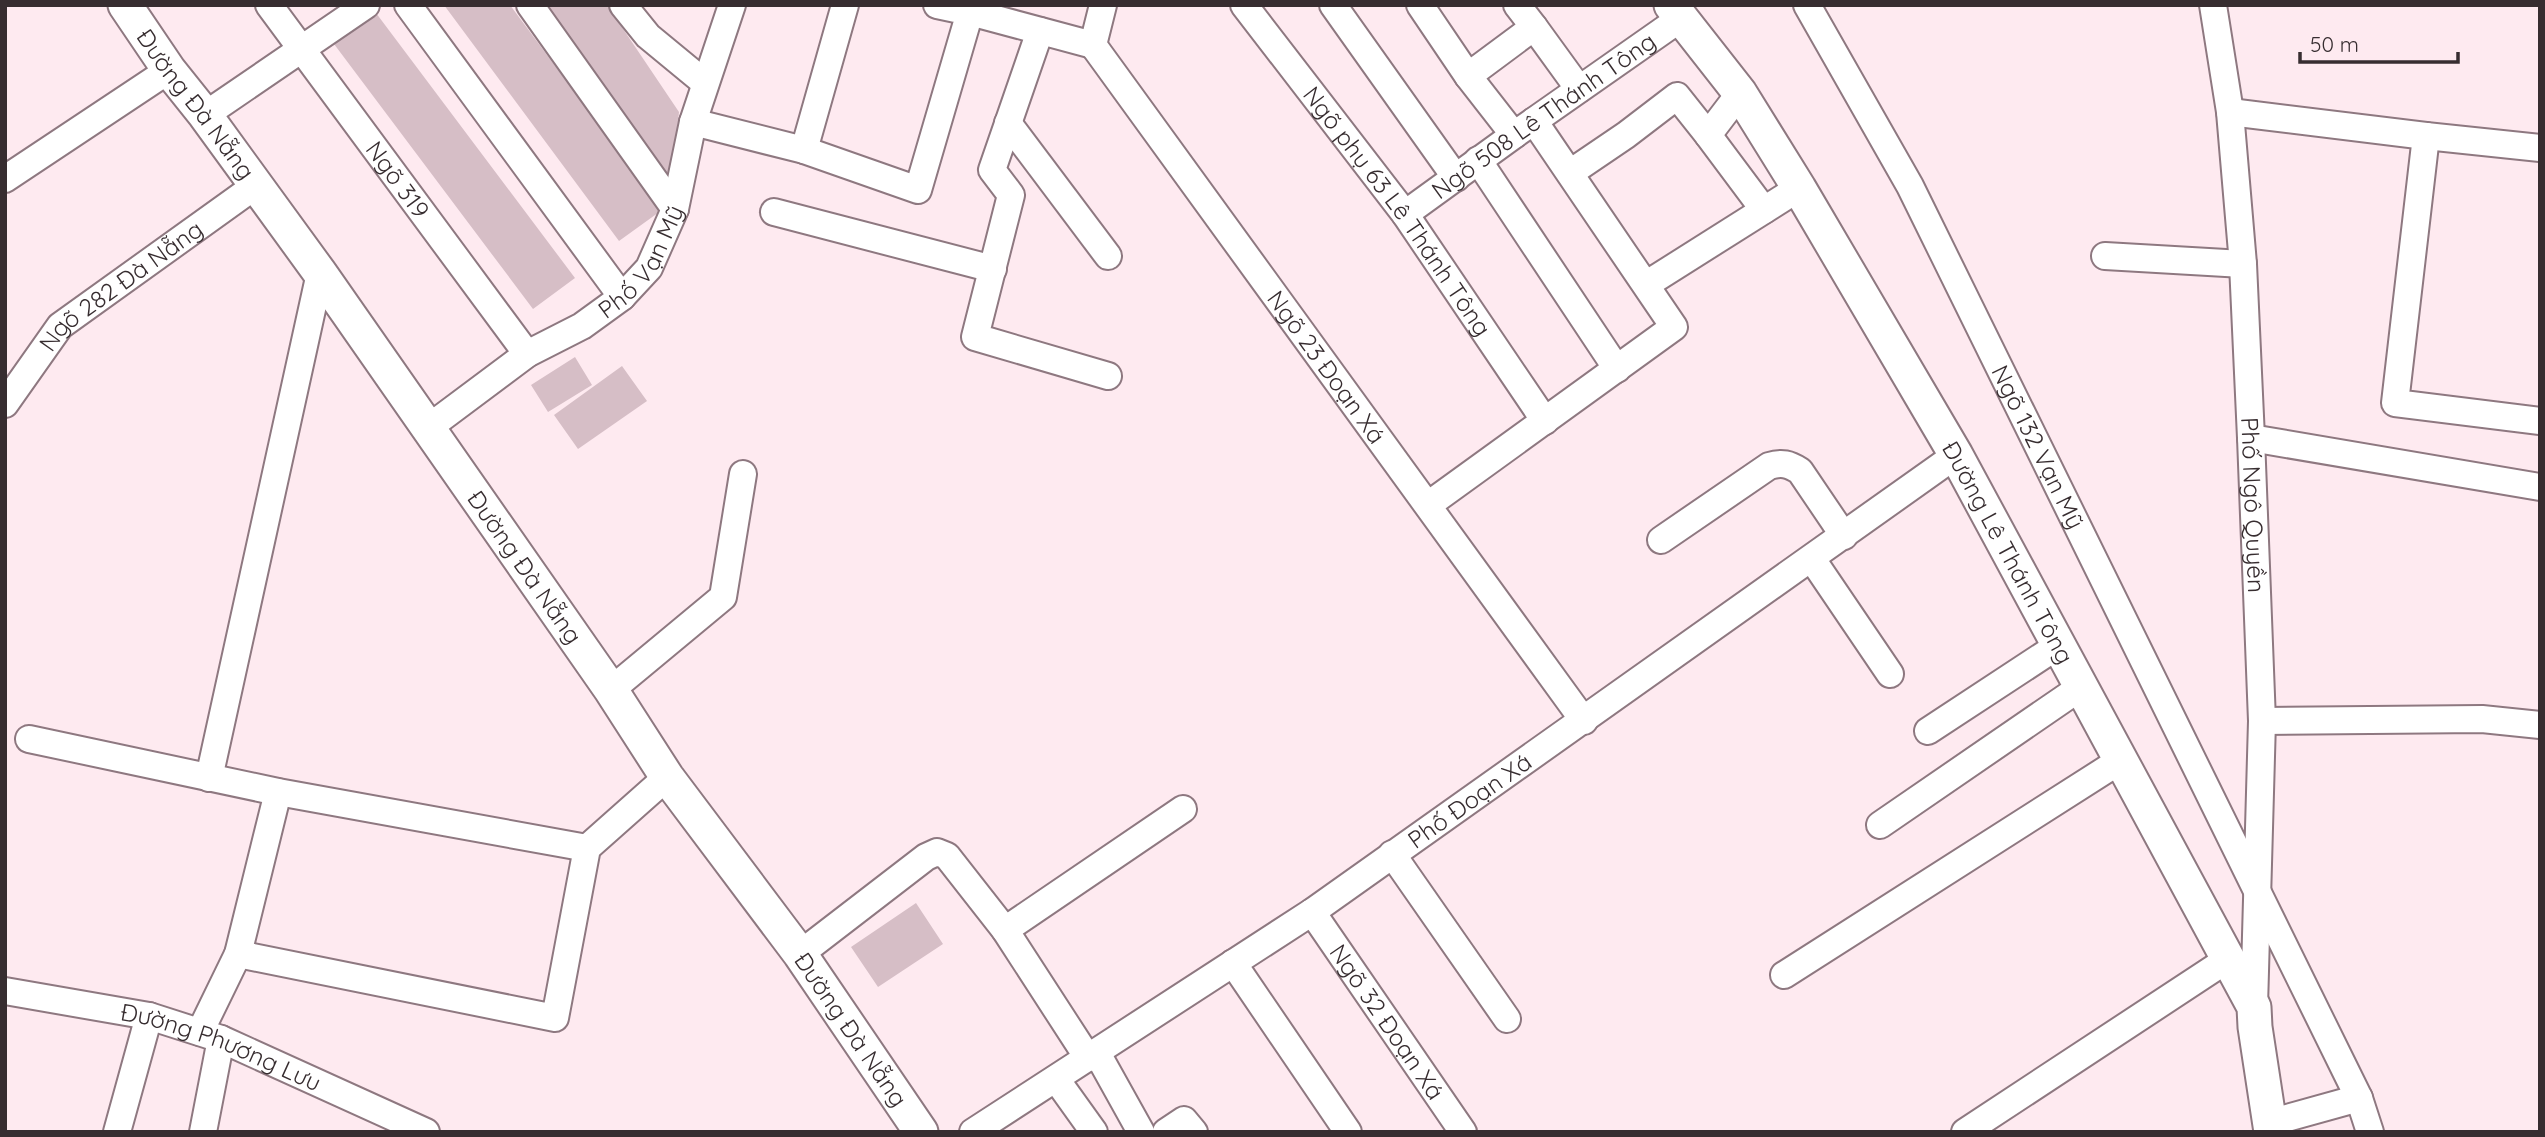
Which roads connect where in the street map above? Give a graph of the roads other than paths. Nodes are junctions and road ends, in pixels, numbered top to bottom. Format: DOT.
graph roads {
  1 [pos="125,5"];
  2 [pos="269,5"];
  3 [pos="366,5"];
  4 [pos="408,5"];
  5 [pos="530,5"];
  6 [pos="623,5"];
  7 [pos="732,5"];
  8 [pos="845,5"];
  9 [pos="937,5"];
  10 [pos="1103,5"];
  11 [pos="1244,5"];
  12 [pos="1333,5"];
  13 [pos="1420,5"];
  14 [pos="1517,5"];
  15 [pos="1807,5"];
  16 [pos="2213,5"];
  17 [pos="1676,11"];
  18 [pos="970,12"];
  19 [pos="1534,27"];
  20 [pos="1040,31"];
  21 [pos="1093,45"];
  22 [pos="300,49"];
  23 [pos="169,70"];
  24 [pos="1468,76"];
  25 [pos="705,83"];
  26 [pos="1579,89"];
  27 [pos="1740,93"];
  28 [pos="2230,112"];
  29 [pos="205,115"];
  30 [pos="693,122"];
  31 [pos="1008,123"];
  32 [pos="1524,128"];
  33 [pos="1708,135"];
  34 [pos="2426,136"];
  35 [pos="2540,148"];
  36 [pos="804,150"];
  37 [pos="1478,160"];
  38 [pos="1570,173"];
  39 [pos="1456,178"];
  40 [pos="5,179"];
  41 [pos="256,186"];
  42 [pos="1799,188"];
  43 [pos="675,209"];
  44 [pos="1764,210"];
  45 [pos="774,212"];
  46 [pos="1405,214"];
  47 [pos="1108,256"];
  48 [pos="2105,256"];
  49 [pos="2242,264"];
  50 [pos="993,269"];
  51 [pos="320,273"];
  52 [pos="1647,284"];
  53 [pos="622,297"];
  54 [pos="527,354"];
  55 [pos="1617,369"];
  56 [pos="1108,376"];
  57 [pos="5,404"];
  58 [pos="1545,421"];
  59 [pos="2540,421"];
  60 [pos="428,428"];
  61 [pos="2251,438"];
  62 [pos="1956,455"];
  63 [pos="743,474"];
  64 [pos="2540,487"];
  65 [pos="1428,505"];
  66 [pos="1844,536"];
  67 [pos="1661,540"];
  68 [pos="1812,559"];
  69 [pos="2059,645"];
  70 [pos="1890,674"];
  71 [pos="2081,687"];
  72 [pos="611,690"];
  73 [pos="1584,721"];
  74 [pos="2262,721"];
  75 [pos="2540,726"];
  76 [pos="1928,731"];
  77 [pos="29,739"];
  78 [pos="2121,760"];
  79 [pos="667,776"];
  80 [pos="209,778"];
  81 [pos="278,792"];
  82 [pos="1183,809"];
  83 [pos="1880,825"];
  84 [pos="587,848"];
  85 [pos="1392,854"];
  86 [pos="2258,896"];
  87 [pos="1312,912"];
  88 [pos="1005,930"];
  89 [pos="238,954"];
  90 [pos="800,954"];
  91 [pos="2228,958"];
  92 [pos="1233,963"];
  93 [pos="1784,975"];
  94 [pos="5,991"];
  95 [pos="2254,1007"];
  96 [pos="149,1016"];
  97 [pos="1507,1018"];
  98 [pos="210,1035"];
  99 [pos="1093,1056"];
  100 [pos="1056,1079"];
  101 [pos="2359,1098"];
  102 [pos="2270,1127"];
  103 [pos="117,1132"];
  104 [pos="203,1132"];
  105 [pos="426,1132"];
  106 [pos="921,1132"];
  107 [pos="973,1132"];
  108 [pos="1094,1132"];
  109 [pos="1141,1132"];
  110 [pos="1166,1132"];
  111 [pos="1194,1132"];
  112 [pos="1348,1132"];
  113 [pos="1463,1132"];
  114 [pos="1965,1132"];
  115 [pos="2370,1132"];
  1 -- 23 [label="main road, Đường Đà Nẵng"];
  2 -- 22 [label="street, Ngõ 319"];
  3 -- 22 [label="street"];
  4 -- 53 [label="street"];
  5 -- 43 [label="street"];
  6 -- 25 [label="street"];
  7 -- 25 [label="street, Phố Vạn Mỹ"];
  8 -- 36 [label="street"];
  9 -- 18 [label="street"];
  10 -- 21 [label="street"];
  11 -- 46 [label="street, Ngõ phụ 63 Lê Thánh Tông"];
  12 -- 39 [label="street"];
  13 -- 24 [label="street"];
  14 -- 19 [label="street"];
  15 -- 86 [label="street, Ngõ 132 Vạn Mỹ"];
  16 -- 28 [label="street, Phố Ngô Quyền"];
  17 -- 26 [label="street, Ngõ 508 Lê Thánh Tông"];
  17 -- 27 [label="main road, Đường Lê Thánh Tông"];
  18 -- 20 [label="street"];
  18 -- 36 [label="street"];
  19 -- 24 [label="street"];
  19 -- 26 [label="street"];
  20 -- 21 [label="street"];
  20 -- 31 [label="street"];
  21 -- 65 [label="street, Ngõ 23 Đoạn Xá"];
  22 -- 29 [label="street"];
  22 -- 54 [label="street, Ngõ 319"];
  23 -- 29 [label="main road, Đường Đà Nẵng"];
  23 -- 40 [label="street"];
  24 -- 32 [label="street"];
  25 -- 30 [label="street, Phố Vạn Mỹ"];
  26 -- 32 [label="street, Ngõ 508 Lê Thánh Tông"];
  27 -- 33 [label="street"];
  27 -- 42 [label="main road, Đường Lê Thánh Tông"];
  28 -- 34 [label="street"];
  28 -- 49 [label="street, Phố Ngô Quyền"];
  29 -- 41 [label="main road, Đường Đà Nẵng"];
  30 -- 36 [label="street"];
  30 -- 43 [label="street, Phố Vạn Mỹ"];
  31 -- 47 [label="street"];
  31 -- 50 [label="street"];
  32 -- 37 [label="street, Ngõ 508 Lê Thánh Tông"];
  32 -- 38 [label="street"];
  33 -- 38 [label="street"];
  33 -- 44 [label="street"];
  34 -- 35 [label="street"];
  34 -- 59 [label="street"];
  37 -- 39 [label="street, Ngõ 508 Lê Thánh Tông"];
  37 -- 55 [label="street"];
  38 -- 52 [label="street"];
  39 -- 46 [label="street, Ngõ 508 Lê Thánh Tông"];
  41 -- 51 [label="main road, Đường Đà Nẵng"];
  41 -- 57 [label="street, Ngõ 282 Đà Nẵng"];
  42 -- 44 [label="street"];
  42 -- 62 [label="main road, Đường Lê Thánh Tông"];
  43 -- 53 [label="street, Phố Vạn Mỹ"];
  44 -- 52 [label="street"];
  45 -- 50 [label="street"];
  46 -- 58 [label="street, Ngõ phụ 63 Lê Thánh Tông"];
  48 -- 49 [label="street"];
  49 -- 61 [label="street, Phố Ngô Quyền"];
  50 -- 56 [label="street"];
  51 -- 60 [label="main road, Đường Đà Nẵng"];
  51 -- 80 [label="street"];
  52 -- 55 [label="street"];
  53 -- 54 [label="street, Phố Vạn Mỹ"];
  54 -- 60 [label="street, Phố Vạn Mỹ"];
  55 -- 58 [label="street"];
  58 -- 65 [label="street"];
  60 -- 72 [label="main road, Đường Đà Nẵng"];
  61 -- 64 [label="street"];
  61 -- 74 [label="street, Phố Ngô Quyền"];
  62 -- 66 [label="street, Phố Đoạn Xá"];
  62 -- 69 [label="main road, Đường Lê Thánh Tông"];
  63 -- 72 [label="street"];
  65 -- 73 [label="street, Ngõ 23 Đoạn Xá"];
  66 -- 67 [label="street"];
  66 -- 68 [label="street, Phố Đoạn Xá"];
  68 -- 70 [label="street"];
  68 -- 73 [label="street, Phố Đoạn Xá"];
  69 -- 71 [label="main road, Đường Lê Thánh Tông"];
  69 -- 76 [label="street"];
  71 -- 78 [label="main road, Đường Lê Thánh Tông"];
  71 -- 83 [label="street"];
  72 -- 79 [label="main road, Đường Đà Nẵng"];
  73 -- 85 [label="street, Phố Đoạn Xá"];
  74 -- 75 [label="street"];
  74 -- 86 [label="street, Phố Ngô Quyền"];
  77 -- 80 [label="street"];
  78 -- 91 [label="main road, Đường Lê Thánh Tông"];
  78 -- 93 [label="street"];
  79 -- 84 [label="street"];
  79 -- 90 [label="main road, Đường Đà Nẵng"];
  80 -- 81 [label="street"];
  81 -- 84 [label="street"];
  81 -- 89 [label="street"];
  82 -- 88 [label="street"];
  84 -- 89 [label="street"];
  85 -- 87 [label="street, Phố Đoạn Xá"];
  85 -- 97 [label="street"];
  86 -- 95 [label="street, Phố Ngô Quyền"];
  86 -- 101 [label="street, Ngõ 132 Vạn Mỹ"];
  87 -- 92 [label="street, Phố Đoạn Xá"];
  87 -- 113 [label="street, Ngõ 32 Đoạn Xá"];
  88 -- 90 [label="street"];
  88 -- 99 [label="street"];
  89 -- 98 [label="street"];
  90 -- 106 [label="main road, Đường Đà Nẵng"];
  91 -- 95 [label="main road, Đường Lê Thánh Tông"];
  91 -- 114 [label="street"];
  92 -- 99 [label="street, Phố Đoạn Xá"];
  92 -- 112 [label="street"];
  94 -- 96 [label="street, Đường Phương Lưu"];
  95 -- 102 [label="main road, Đường Lê Thánh Tông"];
  96 -- 98 [label="street, Đường Phương Lưu"];
  96 -- 103 [label="street"];
  98 -- 104 [label="street"];
  98 -- 105 [label="street, Đường Phương Lưu"];
  99 -- 100 [label="street, Phố Đoạn Xá"];
  99 -- 109 [label="street"];
  100 -- 107 [label="street, Phố Đoạn Xá"];
  100 -- 108 [label="street"];
  101 -- 102 [label="street"];
  101 -- 115 [label="street, Ngõ 132 Vạn Mỹ"];
  110 -- 111 [label="street"];
}
